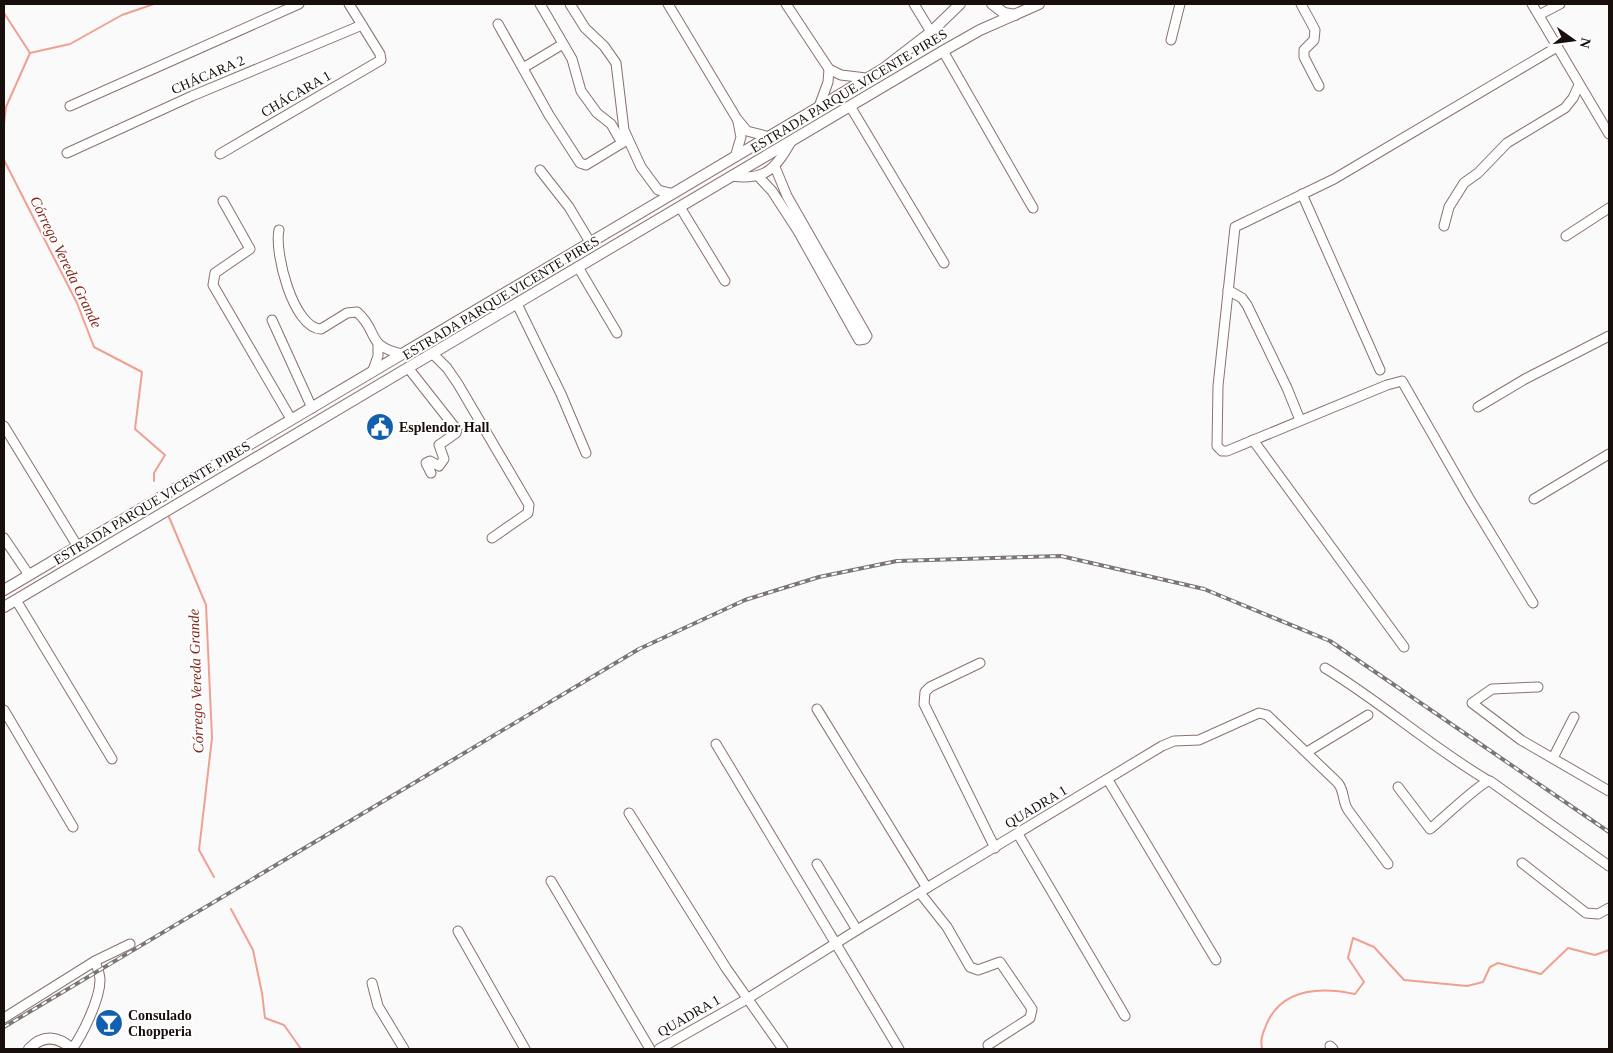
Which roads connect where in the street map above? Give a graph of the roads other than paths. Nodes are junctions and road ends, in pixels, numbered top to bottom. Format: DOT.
graph roads {
  1 [pos="299,4"];
  2 [pos="349,4"];
  3 [pos="540,4"];
  4 [pos="570,4"];
  5 [pos="668,4"];
  6 [pos="786,4"];
  7 [pos="914,4"];
  8 [pos="960,4"];
  9 [pos="992,4"];
  10 [pos="1039,4"];
  11 [pos="1180,4"];
  12 [pos="1301,4"];
  13 [pos="1532,4"];
  14 [pos="1560,4"];
  15 [pos="1015,15"];
  16 [pos="1539,15"];
  17 [pos="498,24"];
  18 [pos="362,26"];
  19 [pos="931,32"];
  20 [pos="1171,40"];
  21 [pos="563,44"];
  22 [pos="1557,47"];
  23 [pos="943,51"];
  24 [pos="523,68"];
  25 [pos="829,69"];
  26 [pos="866,78"];
  27 [pos="1319,86"];
  28 [pos="1579,86"];
  29 [pos="820,104"];
  30 [pos="70,106"];
  31 [pos="850,106"];
  32 [pos="737,119"];
  33 [pos="1609,134"];
  34 [pos="766,136"];
  35 [pos="792,140"];
  36 [pos="624,142"];
  37 [pos="66,153"];
  38 [pos="220,154"];
  39 [pos="736,154"];
  40 [pos="775,167"];
  41 [pos="540,170"];
  42 [pos="732,176"];
  43 [pos="758,176"];
  44 [pos="653,184"];
  45 [pos="670,193"];
  46 [pos="1302,194"];
  47 [pos="787,196"];
  48 [pos="223,201"];
  49 [pos="779,202"];
  50 [pos="651,206"];
  51 [pos="680,207"];
  52 [pos="1033,208"];
  53 [pos="1609,208"];
  54 [pos="1444,226"];
  55 [pos="801,229"];
  56 [pos="278,230"];
  57 [pos="1566,236"];
  58 [pos="590,242"];
  59 [pos="578,250"];
  60 [pos="561,259"];
  61 [pos="944,263"];
  62 [pos="578,267"];
  63 [pos="828,275"];
  64 [pos="725,281"];
  65 [pos="1228,290"];
  66 [pos="517,304"];
  67 [pos="272,320"];
  68 [pos="617,333"];
  69 [pos="1609,336"];
  70 [pos="378,344"];
  71 [pos="402,354"];
  72 [pos="433,354"];
  73 [pos="409,369"];
  74 [pos="373,370"];
  75 [pos="1380,370"];
  76 [pos="1478,407"];
  77 [pos="312,408"];
  78 [pos="292,420"];
  79 [pos="1300,420"];
  80 [pos="4,426"];
  81 [pos="1253,440"];
  82 [pos="586,453"];
  83 [pos="1609,454"];
  84 [pos="431,473"];
  85 [pos="1534,498"];
  86 [pos="4,538"];
  87 [pos="492,538"];
  88 [pos="78,547"];
  89 [pos="46,565"];
  90 [pos="28,575"];
  91 [pos="8,588"];
  92 [pos="37,588"];
  93 [pos="16,600"];
  94 [pos="1533,603"];
  95 [pos="4,606"];
  96 [pos="1404,647"];
  97 [pos="980,663"];
  98 [pos="1325,668"];
  99 [pos="1538,687"];
  100 [pos="817,708"];
  101 [pos="4,710"];
  102 [pos="1368,715"];
  103 [pos="1574,717"];
  104 [pos="716,744"];
  105 [pos="1307,752"];
  106 [pos="1553,758"];
  107 [pos="112,759"];
  108 [pos="1108,780"];
  109 [pos="1487,780"];
  110 [pos="1398,787"];
  111 [pos="1609,791"];
  112 [pos="629,813"];
  113 [pos="73,827"];
  114 [pos="1018,834"];
  115 [pos="995,848"];
  116 [pos="817,864"];
  117 [pos="1388,864"];
  118 [pos="1522,864"];
  119 [pos="1609,866"];
  120 [pos="551,881"];
  121 [pos="923,890"];
  122 [pos="1609,908"];
  123 [pos="857,930"];
  124 [pos="458,931"];
  125 [pos="835,943"];
  126 [pos="130,944"];
  127 [pos="1216,960"];
  128 [pos="95,961"];
  129 [pos="372,983"];
  130 [pos="747,999"];
  131 [pos="1124,1016"];
  132 [pos="4,1018"];
  133 [pos="988,1045"];
  134 [pos="29,1049"];
  135 [pos="72,1049"];
  136 [pos="404,1049"];
  137 [pos="525,1049"];
  138 [pos="650,1049"];
  139 [pos="659,1049"];
  140 [pos="782,1049"];
  141 [pos="899,1049"];
  1 -- 30 [label="street"];
  2 -- 18 [label="street"];
  3 -- 21 [label="street"];
  4 -- 36 [label="street"];
  5 -- 32 [label="street"];
  6 -- 25 [label="street"];
  7 -- 19 [label="street"];
  8 -- 19 [label="main road, ESTRADA PARQUE VICENTE PIRES"];
  9 -- 15 [label="main road"];
  10 -- 15 [label="main road, ESTRADA PARQUE VICENTE PIRES"];
  11 -- 20 [label="street"];
  12 -- 27 [label="street"];
  13 -- 16 [label="street"];
  14 -- 16 [label="street"];
  15 -- 23 [label="main road, ESTRADA PARQUE VICENTE PIRES"];
  16 -- 22 [label="street"];
  17 -- 24 [label="street"];
  18 -- 37 [label="street, CHÁCARA 2"];
  18 -- 38 [label="street, CHÁCARA 1"];
  19 -- 26 [label="main road, ESTRADA PARQUE VICENTE PIRES"];
  21 -- 24 [label="street"];
  21 -- 36 [label="street"];
  22 -- 28 [label="street"];
  22 -- 46 [label="street"];
  23 -- 31 [label="main road, ESTRADA PARQUE VICENTE PIRES"];
  23 -- 52 [label="street"];
  24 -- 36 [label="street"];
  25 -- 26 [label="street"];
  25 -- 29 [label="street"];
  26 -- 29 [label="main road, ESTRADA PARQUE VICENTE PIRES"];
  28 -- 33 [label="street"];
  28 -- 54 [label="street"];
  29 -- 34 [label="main road, ESTRADA PARQUE VICENTE PIRES"];
  31 -- 35 [label="main road, ESTRADA PARQUE VICENTE PIRES"];
  31 -- 61 [label="street"];
  32 -- 34 [label="street"];
  32 -- 39 [label="street"];
  34 -- 39 [label="main road, ESTRADA PARQUE VICENTE PIRES"];
  35 -- 40 [label="street"];
  35 -- 42 [label="main road, ESTRADA PARQUE VICENTE PIRES"];
  36 -- 44 [label="street"];
  39 -- 45 [label="main road, ESTRADA PARQUE VICENTE PIRES"];
  40 -- 43 [label="street"];
  40 -- 47 [label="street"];
  41 -- 58 [label="street"];
  42 -- 43 [label="street"];
  42 -- 51 [label="main road, ESTRADA PARQUE VICENTE PIRES"];
  43 -- 49 [label="street"];
  44 -- 45 [label="street"];
  44 -- 50 [label="street"];
  45 -- 50 [label="main road, ESTRADA PARQUE VICENTE PIRES"];
  46 -- 65 [label="street"];
  46 -- 75 [label="street"];
  47 -- 49 [label="street"];
  47 -- 55 [label="street"];
  48 -- 78 [label="street"];
  49 -- 55 [label="street"];
  50 -- 58 [label="main road, ESTRADA PARQUE VICENTE PIRES"];
  51 -- 62 [label="main road, ESTRADA PARQUE VICENTE PIRES"];
  51 -- 64 [label="street"];
  53 -- 57 [label="street"];
  55 -- 63 [label="street"];
  56 -- 70 [label="street"];
  58 -- 59 [label="main road, ESTRADA PARQUE VICENTE PIRES"];
  59 -- 60 [label="main road, ESTRADA PARQUE VICENTE PIRES"];
  59 -- 62 [label="main road"];
  60 -- 62 [label="main road"];
  60 -- 71 [label="main road, ESTRADA PARQUE VICENTE PIRES"];
  62 -- 66 [label="main road, ESTRADA PARQUE VICENTE PIRES"];
  62 -- 68 [label="street"];
  63 -- 63 [label="street"];
  65 -- 79 [label="street"];
  65 -- 81 [label="street"];
  66 -- 72 [label="main road, ESTRADA PARQUE VICENTE PIRES"];
  66 -- 82 [label="street"];
  67 -- 77 [label="street"];
  69 -- 76 [label="street"];
  70 -- 71 [label="street"];
  70 -- 74 [label="street"];
  71 -- 74 [label="main road, ESTRADA PARQUE VICENTE PIRES"];
  72 -- 73 [label="main road, ESTRADA PARQUE VICENTE PIRES"];
  72 -- 87 [label="street"];
  73 -- 84 [label="street"];
  73 -- 92 [label="main road, ESTRADA PARQUE VICENTE PIRES"];
  74 -- 77 [label="main road, ESTRADA PARQUE VICENTE PIRES"];
  77 -- 78 [label="main road, ESTRADA PARQUE VICENTE PIRES"];
  78 -- 88 [label="main road, ESTRADA PARQUE VICENTE PIRES"];
  79 -- 81 [label="street"];
  79 -- 94 [label="street"];
  80 -- 88 [label="street"];
  81 -- 96 [label="street"];
  83 -- 85 [label="street"];
  86 -- 90 [label="street"];
  88 -- 89 [label="main road, ESTRADA PARQUE VICENTE PIRES"];
  89 -- 90 [label="main road, ESTRADA PARQUE VICENTE PIRES"];
  89 -- 92 [label="main road"];
  90 -- 91 [label="main road, ESTRADA PARQUE VICENTE PIRES"];
  91 -- 95 [label="main road"];
  92 -- 93 [label="main road, ESTRADA PARQUE VICENTE PIRES"];
  93 -- 95 [label="main road, ESTRADA PARQUE VICENTE PIRES"];
  93 -- 107 [label="street"];
  97 -- 115 [label="street"];
  98 -- 109 [label="street"];
  99 -- 106 [label="street"];
  100 -- 121 [label="street"];
  101 -- 113 [label="street"];
  102 -- 105 [label="street"];
  103 -- 106 [label="street"];
  104 -- 125 [label="street"];
  105 -- 108 [label="street, QUADRA 1"];
  105 -- 117 [label="street, QUADRA 1"];
  106 -- 111 [label="street"];
  108 -- 114 [label="street, QUADRA 1"];
  108 -- 127 [label="street"];
  109 -- 110 [label="street"];
  109 -- 119 [label="street"];
  112 -- 130 [label="street"];
  114 -- 115 [label="street, QUADRA 1"];
  114 -- 131 [label="street"];
  115 -- 121 [label="street, QUADRA 1"];
  116 -- 123 [label="street"];
  118 -- 122 [label="street"];
  120 -- 138 [label="street"];
  121 -- 123 [label="street, QUADRA 1"];
  121 -- 133 [label="street"];
  123 -- 125 [label="street, QUADRA 1"];
  124 -- 137 [label="street"];
  125 -- 130 [label="street, QUADRA 1"];
  125 -- 141 [label="street"];
  126 -- 128 [label="street"];
  128 -- 132 [label="street"];
  128 -- 135 [label="street"];
  129 -- 136 [label="street"];
  130 -- 139 [label="street, QUADRA 1"];
  130 -- 140 [label="street"];
  134 -- 135 [label="main road"];
}
